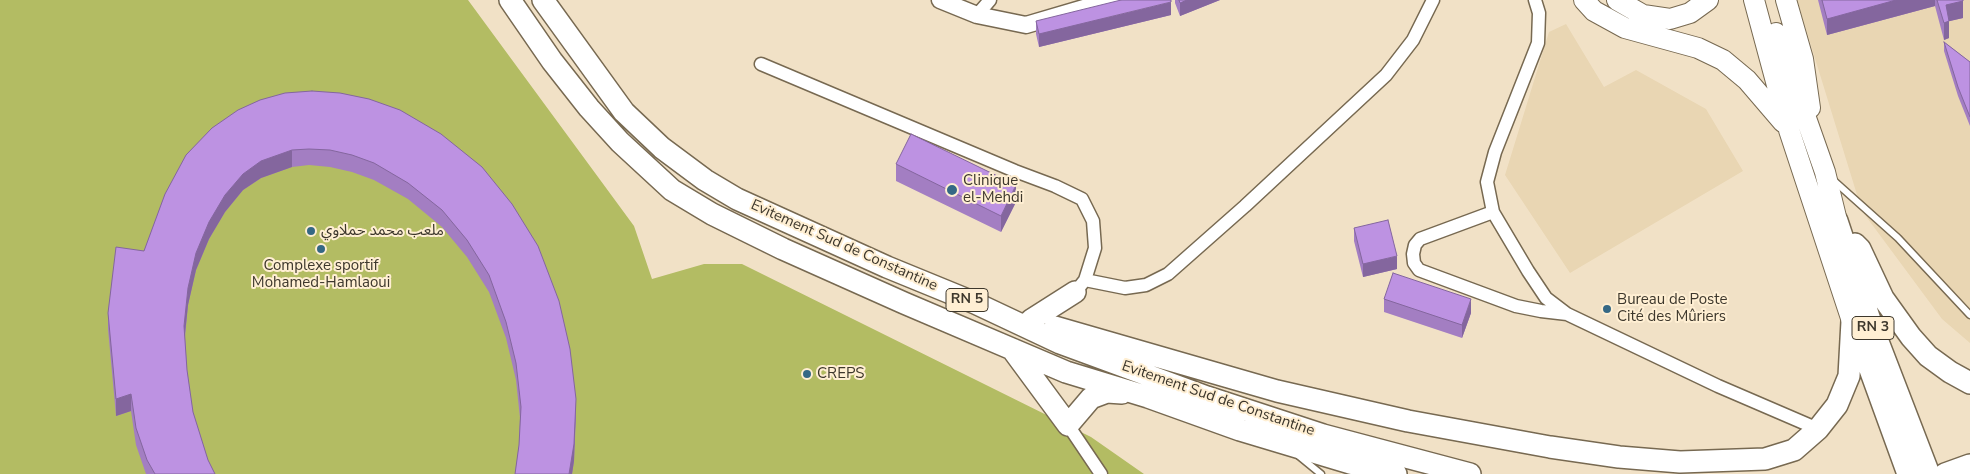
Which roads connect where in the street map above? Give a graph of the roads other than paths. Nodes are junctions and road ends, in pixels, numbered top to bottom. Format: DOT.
graph roads {
  1 [pos="510,0"];
  2 [pos="544,0"];
  3 [pos="940,0"];
  4 [pos="990,0"];
  5 [pos="1110,0"];
  6 [pos="1433,0"];
  7 [pos="1535,0"];
  8 [pos="1584,0"];
  9 [pos="1617,0"];
  10 [pos="1708,0"];
  11 [pos="1754,0"];
  12 [pos="1767,0"];
  13 [pos="1786,0"];
  14 [pos="1078,4"];
  15 [pos="977,14"];
  16 [pos="761,64"];
  17 [pos="1789,130"];
  18 [pos="1818,151"];
  19 [pos="1825,172"];
  20 [pos="1493,212"];
  21 [pos="1837,221"];
  22 [pos="1080,286"];
  23 [pos="975,303"];
  24 [pos="1567,314"];
  25 [pos="1970,315"];
  26 [pos="1031,320"];
  27 [pos="1852,321"];
  28 [pos="1072,333"];
  29 [pos="1012,349"];
  30 [pos="1970,383"];
  31 [pos="1148,397"];
  32 [pos="1068,425"];
  33 [pos="1818,429"];
  34 [pos="1282,442"];
  35 [pos="1970,465"];
  36 [pos="1101,474"];
  37 [pos="1320,474"];
  38 [pos="1396,474"];
  39 [pos="1470,474"];
  40 [pos="1908,474"];
  41 [pos="1929,474"];
  42 [pos="1945,474"];
  1 -- 29 [label="highway, Evitement Sud de Constantine / RN 5"];
  2 -- 23 [label="highway, Evitement Sud de Constantine / RN 5"];
  3 -- 15 [label="street"];
  4 -- 15 [label="street"];
  5 -- 14 [label="street"];
  6 -- 22 [label="street"];
  7 -- 20 [label="street"];
  8 -- 17 [label="main road"];
  9 -- 10 [label="main road"];
  11 -- 17 [label="main road, RN 3"];
  12 -- 18 [label="main road, RN 3"];
  13 -- 18 [label="main road, RN 3"];
  14 -- 15 [label="street"];
  16 -- 22 [label="street"];
  17 -- 27 [label="main road, RN 3"];
  18 -- 19 [label="main road, RN 3"];
  19 -- 21 [label="main road, RN 3"];
  19 -- 25 [label="lane"];
  20 -- 24 [label="street"];
  20 -- 24 [label="street"];
  21 -- 30 [label="highway, RN 3"];
  21 -- 41 [label="highway, RN 3"];
  22 -- 26 [label="highway"];
  22 -- 28 [label="highway"];
  23 -- 26 [label="highway"];
  23 -- 39 [label="highway, Evitement Sud de Constantine / RN 5"];
  24 -- 33 [label="street"];
  26 -- 28 [label="highway"];
  27 -- 33 [label="highway"];
  27 -- 40 [label="highway, RN 3"];
  28 -- 33 [label="highway"];
  29 -- 31 [label="highway, Evitement Sud de Constantine / RN 5"];
  29 -- 32 [label="highway"];
  31 -- 32 [label="highway"];
  31 -- 34 [label="highway, Evitement Sud de Constantine / RN 5"];
  32 -- 36 [label="street"];
  34 -- 37 [label="lane"];
  34 -- 38 [label="highway, Evitement Sud de Constantine / RN 5"];
  35 -- 42 [label="highway"];
}
